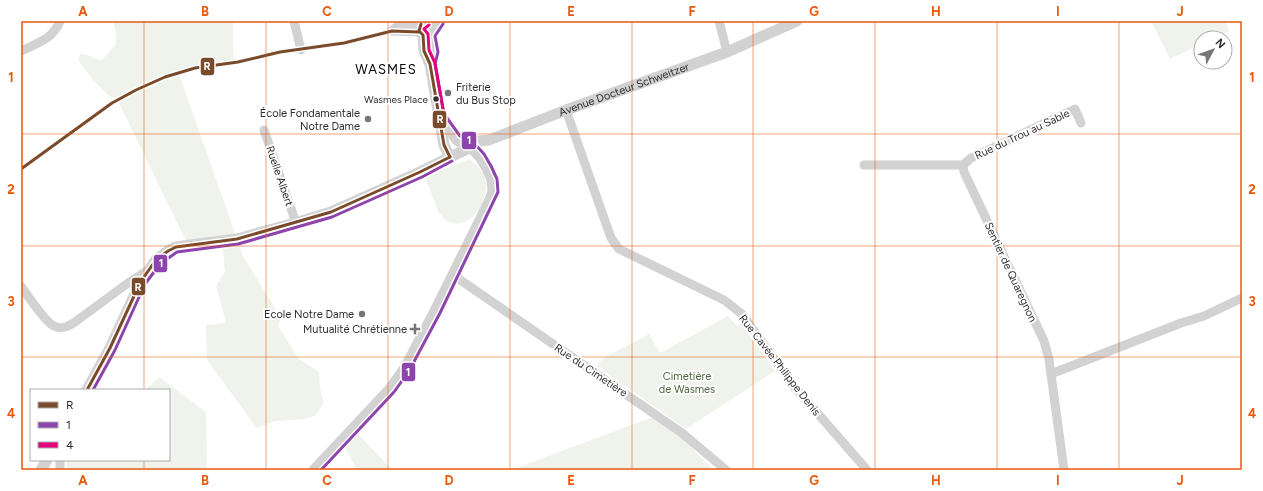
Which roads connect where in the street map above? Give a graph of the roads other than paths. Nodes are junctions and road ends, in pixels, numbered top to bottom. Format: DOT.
graph roads {
  1 [pos="60,21"];
  2 [pos="294,21"];
  3 [pos="719,21"];
  4 [pos="797,21"];
  5 [pos="427,27"];
  6 [pos="301,50"];
  7 [pos="21,51"];
  8 [pos="727,52"];
  9 [pos="566,110"];
  10 [pos="439,116"];
  11 [pos="1081,123"];
  12 [pos="264,130"];
  13 [pos="473,150"];
  14 [pos="450,157"];
  15 [pos="864,165"];
  16 [pos="963,168"];
  17 [pos="296,223"];
  18 [pos="149,270"];
  19 [pos="453,275"];
  20 [pos="21,286"];
  21 [pos="1242,298"];
  22 [pos="1052,374"];
  23 [pos="88,389"];
  24 [pos="46,461"];
  25 [pos="42,470"];
  26 [pos="314,470"];
  27 [pos="726,470"];
  28 [pos="867,470"];
  29 [pos="1064,470"];
  1 -- 7 [label="street"];
  2 -- 6 [label="street"];
  3 -- 8 [label="street"];
  4 -- 8 [label="street, Avenue Docteur Schweitzer"];
  5 -- 10 [label="street"];
  8 -- 9 [label="street, Avenue Docteur Schweitzer"];
  9 -- 13 [label="street, Avenue Docteur Schweitzer"];
  9 -- 28 [label="street, Rue Cavée Philippe Denis"];
  10 -- 13 [label="street"];
  10 -- 14 [label="street"];
  11 -- 16 [label="street, Rue du Trou au Sable"];
  12 -- 17 [label="street, Ruelle Albert"];
  13 -- 14 [label="street"];
  13 -- 19 [label="street"];
  14 -- 17 [label="street"];
  15 -- 16 [label="street"];
  16 -- 22 [label="street, Sentier de Quaregnon"];
  17 -- 18 [label="street"];
  18 -- 20 [label="street"];
  18 -- 23 [label="street"];
  19 -- 26 [label="street"];
  19 -- 27 [label="street, Rue du Cimetière"];
  21 -- 22 [label="street"];
  22 -- 29 [label="street, Sentier de Quaregnon"];
  24 -- 25 [label="street"];
}
